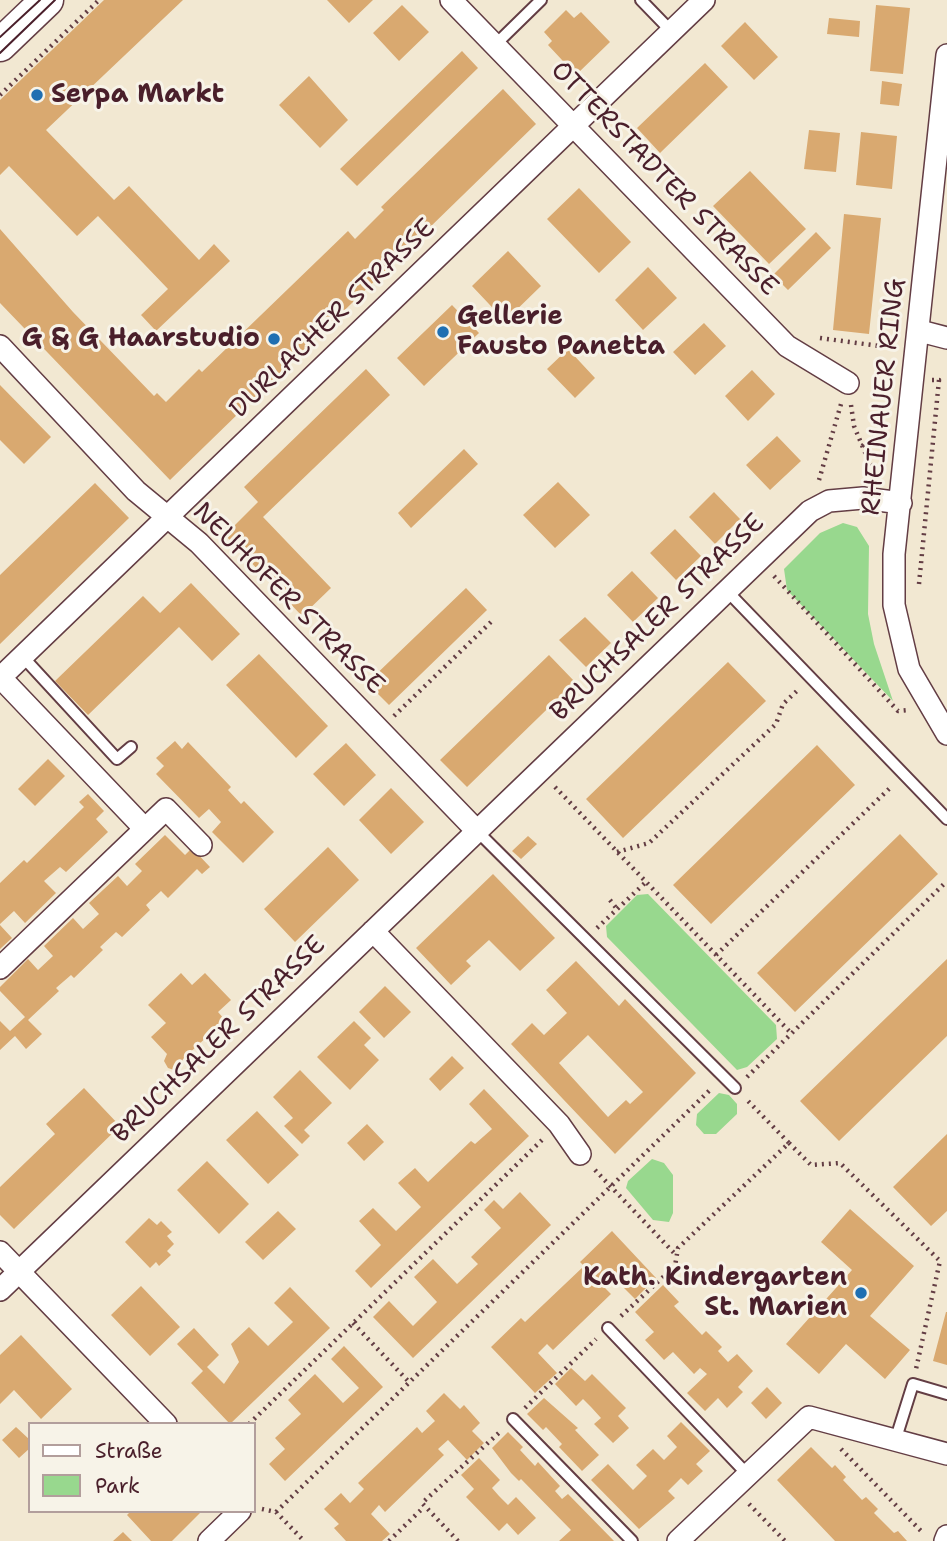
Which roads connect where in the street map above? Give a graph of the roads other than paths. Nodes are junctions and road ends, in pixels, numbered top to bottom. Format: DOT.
graph roads {
  1 [pos="47,0"];
  2 [pos="451,0"];
  3 [pos="541,0"];
  4 [pos="641,0"];
  5 [pos="704,0"];
  6 [pos="671,32"];
  7 [pos="0,45"];
  8 [pos="495,45"];
  9 [pos="947,55"];
  10 [pos="573,126"];
  11 [pos="920,331"];
  12 [pos="947,338"];
  13 [pos="0,346"];
  14 [pos="848,383"];
  15 [pos="901,503"];
  16 [pos="168,517"];
  17 [pos="727,591"];
  18 [pos="23,657"];
  19 [pos="0,678"];
  20 [pos="947,734"];
  21 [pos="131,747"];
  22 [pos="947,819"];
  23 [pos="145,829"];
  24 [pos="477,831"];
  25 [pos="201,845"];
  26 [pos="373,931"];
  27 [pos="0,968"];
  28 [pos="735,1088"];
  29 [pos="580,1154"];
  30 [pos="0,1252"];
  31 [pos="19,1272"];
  32 [pos="0,1290"];
  33 [pos="608,1328"];
  34 [pos="947,1394"];
  35 [pos="513,1419"];
  36 [pos="164,1422"];
  37 [pos="896,1438"];
  38 [pos="947,1454"];
  39 [pos="740,1480"];
  40 [pos="238,1513"];
  41 [pos="209,1541"];
  42 [pos="632,1541"];
  43 [pos="678,1541"];
  1 -- 7 [label="main road"];
  2 -- 8 [label="street, OTTERSTADTER STRASSE"];
  3 -- 8 [label="lane"];
  4 -- 6 [label="lane"];
  5 -- 6 [label="street, DURLACHER STRASSE"];
  6 -- 10 [label="street, DURLACHER STRASSE"];
  8 -- 10 [label="street, OTTERSTADTER STRASSE"];
  9 -- 11 [label="street, RHEINAUER RING"];
  10 -- 14 [label="street, OTTERSTADTER STRASSE"];
  10 -- 16 [label="street, DURLACHER STRASSE"];
  11 -- 12 [label="street"];
  11 -- 15 [label="street, RHEINAUER RING"];
  13 -- 16 [label="street, NEUHOFER STRASSE"];
  15 -- 17 [label="street, BRUCHSALER STRASSE"];
  15 -- 20 [label="street, RHEINAUER RING"];
  16 -- 18 [label="street, DURLACHER STRASSE"];
  16 -- 24 [label="street, NEUHOFER STRASSE"];
  17 -- 22 [label="lane"];
  17 -- 24 [label="street, BRUCHSALER STRASSE"];
  18 -- 19 [label="street, DURLACHER STRASSE"];
  18 -- 21 [label="lane"];
  19 -- 23 [label="street"];
  23 -- 25 [label="street"];
  23 -- 27 [label="street"];
  24 -- 26 [label="street, BRUCHSALER STRASSE"];
  24 -- 28 [label="lane"];
  26 -- 29 [label="street"];
  26 -- 31 [label="street, BRUCHSALER STRASSE"];
  30 -- 31 [label="street"];
  31 -- 32 [label="street, BRUCHSALER STRASSE"];
  31 -- 36 [label="street"];
  33 -- 39 [label="lane"];
  34 -- 37 [label="lane"];
  35 -- 42 [label="lane"];
  37 -- 38 [label="street"];
  37 -- 39 [label="street"];
  39 -- 43 [label="street"];
  40 -- 41 [label="street"];
}
